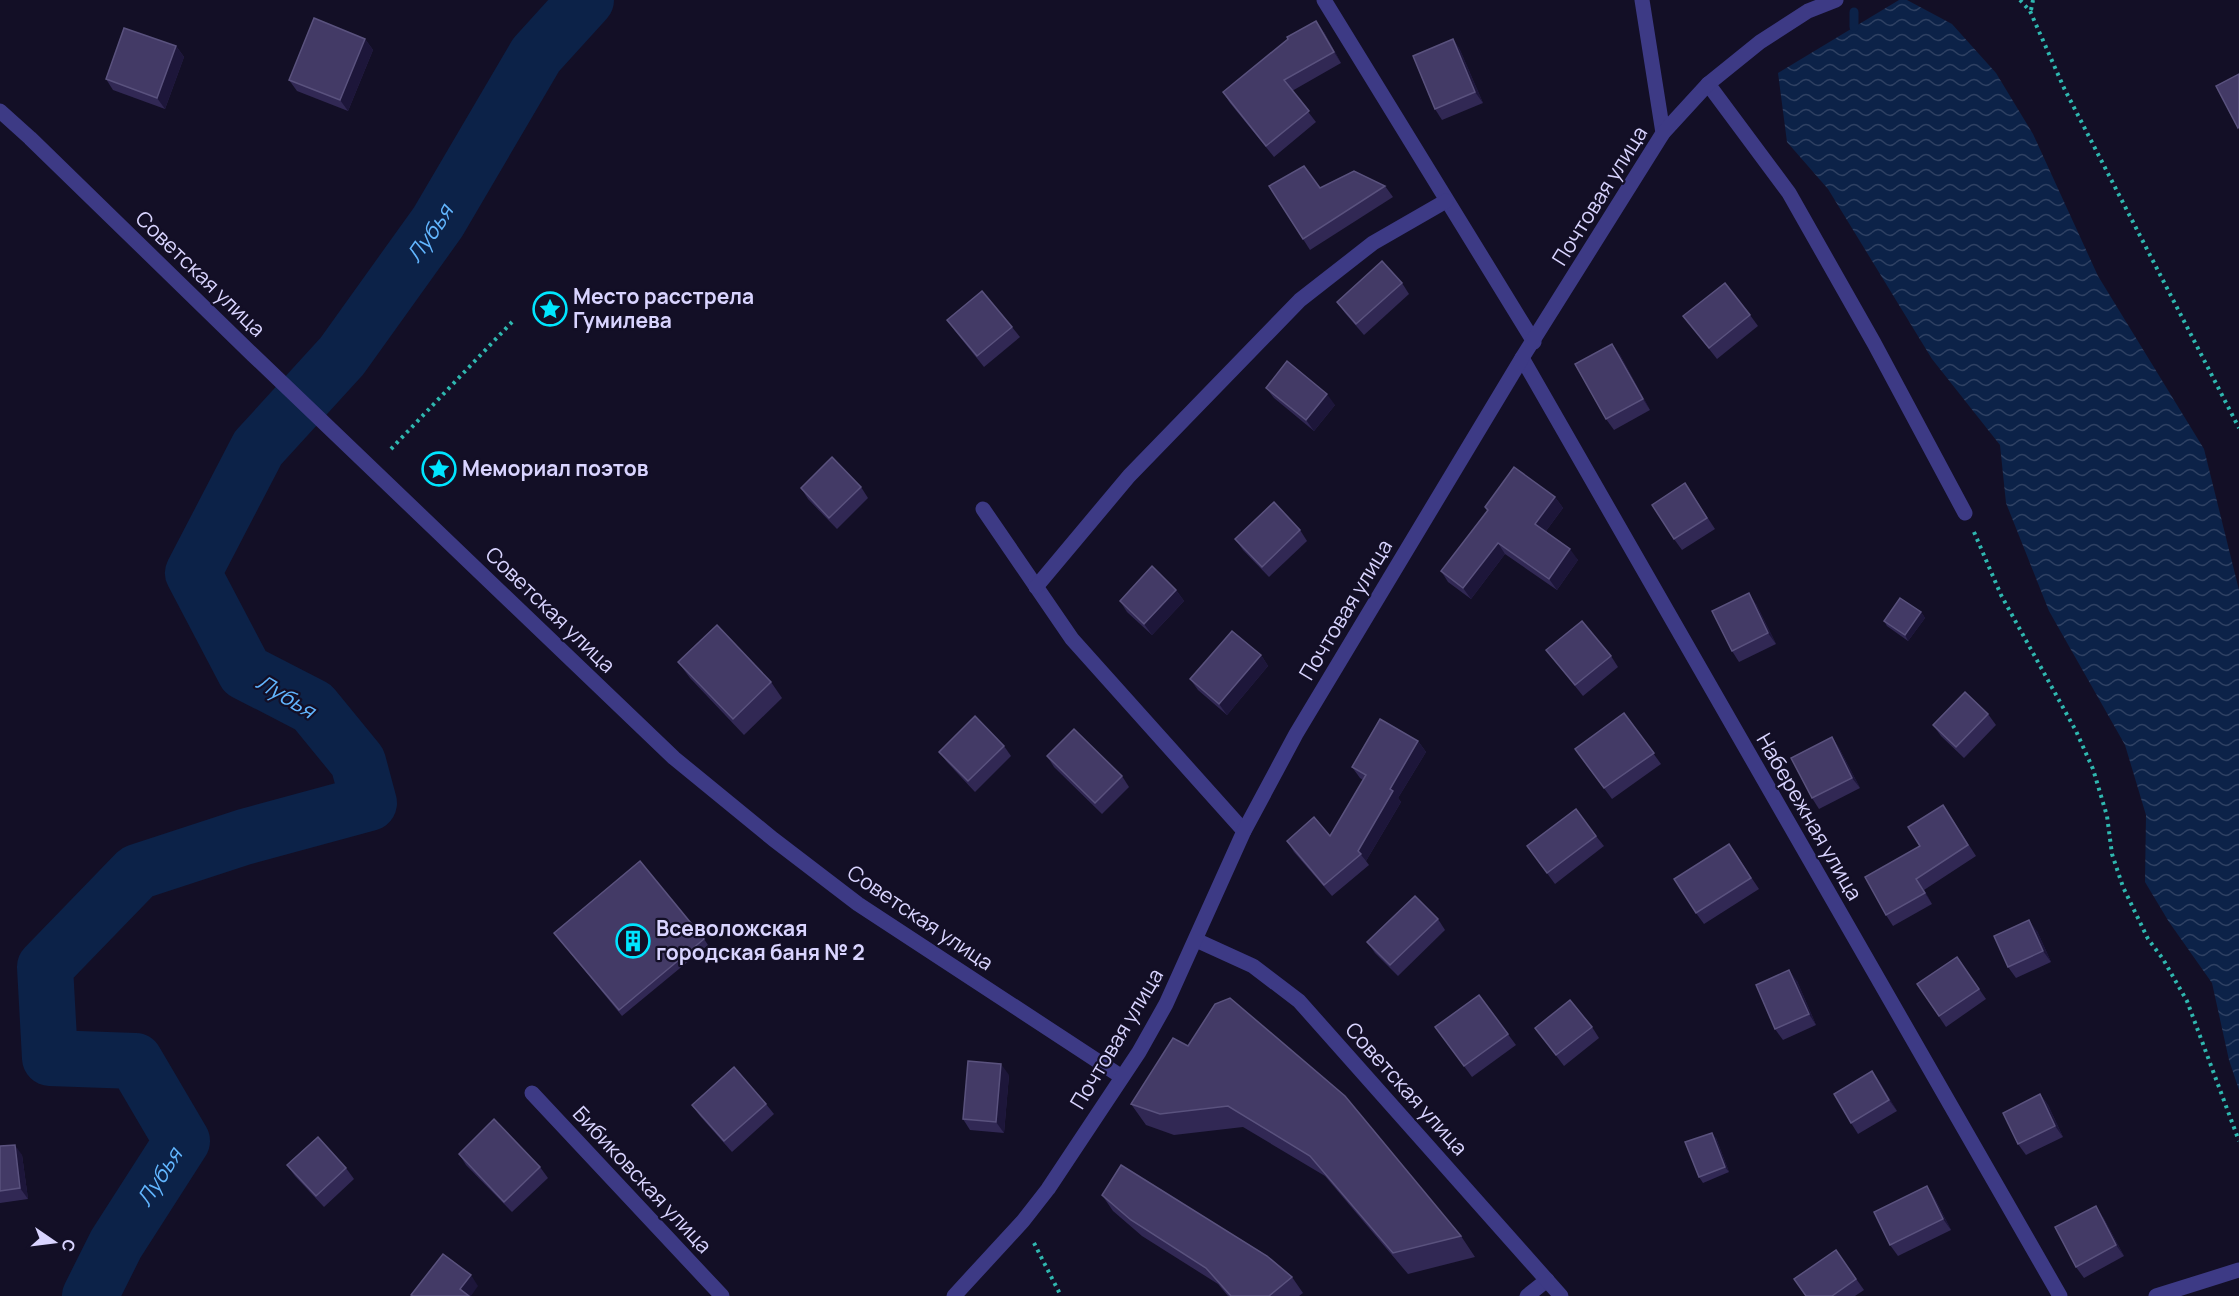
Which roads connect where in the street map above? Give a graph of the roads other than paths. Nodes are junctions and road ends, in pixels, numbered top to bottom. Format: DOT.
graph roads {
  1 [pos="1324,0"];
  2 [pos="1642,0"];
  3 [pos="1836,0"];
  4 [pos="1708,84"];
  5 [pos="0,111"];
  6 [pos="1664,133"];
  7 [pos="1446,201"];
  8 [pos="1534,342"];
  9 [pos="1522,358"];
  10 [pos="983,508"];
  11 [pos="1965,513"];
  12 [pos="1036,587"];
  13 [pos="1244,831"];
  14 [pos="1196,940"];
  15 [pos="1122,1077"];
  16 [pos="532,1093"];
  17 [pos="2239,1270"];
  18 [pos="1547,1280"];
  19 [pos="722,1296"];
  20 [pos="954,1296"];
  21 [pos="1527,1296"];
  22 [pos="1561,1296"];
  23 [pos="2060,1296"];
  24 [pos="2156,1296"];
  1 -- 7 [label="street"];
  2 -- 6 [label="street"];
  3 -- 4 [label="street, Почтовая улица"];
  4 -- 6 [label="street, Почтовая улица"];
  4 -- 11 [label="street"];
  5 -- 15 [label="street, Советская улица"];
  6 -- 8 [label="street, Почтовая улица"];
  7 -- 8 [label="street"];
  7 -- 12 [label="street"];
  8 -- 9 [label="street, Почтовая улица"];
  9 -- 13 [label="street, Почтовая улица"];
  9 -- 23 [label="street, Набережная улица"];
  10 -- 12 [label="street"];
  12 -- 13 [label="street"];
  13 -- 14 [label="street, Почтовая улица"];
  14 -- 15 [label="street, Почтовая улица"];
  14 -- 18 [label="street, Советская улица"];
  15 -- 20 [label="street, Почтовая улица"];
  16 -- 19 [label="street, Бибиковская улица"];
  17 -- 24 [label="street"];
  18 -- 21 [label="street"];
  18 -- 22 [label="street, Советская улица"];
}
